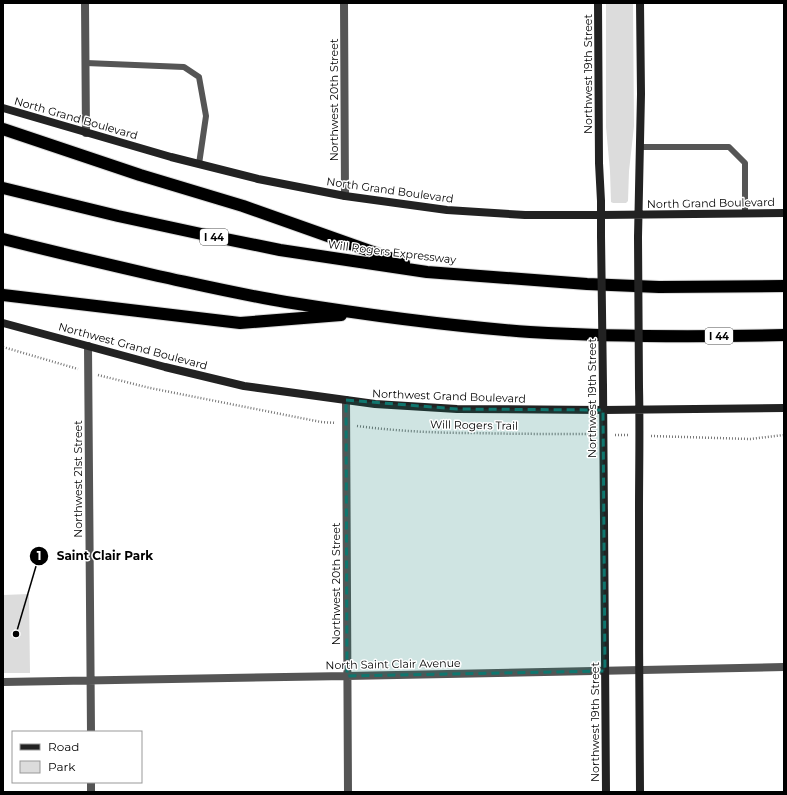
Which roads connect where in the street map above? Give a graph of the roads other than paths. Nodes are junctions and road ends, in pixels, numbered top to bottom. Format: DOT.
graph roads {
  1 [pos="85,3"];
  2 [pos="344,3"];
  3 [pos="598,3"];
  4 [pos="640,3"];
  5 [pos="86,64"];
  6 [pos="3,108"];
  7 [pos="3,129"];
  8 [pos="86,133"];
  9 [pos="640,147"];
  10 [pos="199,164"];
  11 [pos="3,188"];
  12 [pos="345,196"];
  13 [pos="745,213"];
  14 [pos="784,213"];
  15 [pos="639,214"];
  16 [pos="601,215"];
  17 [pos="3,239"];
  18 [pos="428,272"];
  19 [pos="784,286"];
  20 [pos="3,295"];
  21 [pos="362,313"];
  22 [pos="3,323"];
  23 [pos="784,335"];
  24 [pos="88,346"];
  25 [pos="346,400"];
  26 [pos="784,408"];
  27 [pos="603,410"];
  28 [pos="640,410"];
  29 [pos="784,667"];
  30 [pos="639,670"];
  31 [pos="605,671"];
  32 [pos="347,676"];
  33 [pos="90,681"];
  34 [pos="3,682"];
  35 [pos="91,731"];
  36 [pos="348,792"];
  37 [pos="606,792"];
  38 [pos="640,792"];
  1 -- 5 [label="street"];
  2 -- 12 [label="street, Northwest 20th Street"];
  3 -- 16 [label="street, Northwest 19th Street"];
  4 -- 9 [label="street"];
  5 -- 8 [label="street"];
  5 -- 10 [label="lane"];
  6 -- 8 [label="street, North Grand Boulevard"];
  7 -- 18 [label="highway"];
  8 -- 10 [label="street, North Grand Boulevard"];
  9 -- 13 [label="lane"];
  9 -- 15 [label="street"];
  10 -- 12 [label="street, North Grand Boulevard"];
  11 -- 18 [label="highway, Will Rogers Expressway / I 44"];
  12 -- 16 [label="street, North Grand Boulevard"];
  13 -- 14 [label="street, North Grand Boulevard"];
  13 -- 15 [label="street, North Grand Boulevard"];
  15 -- 16 [label="street, North Grand Boulevard"];
  15 -- 28 [label="street, bridge"];
  16 -- 27 [label="street, Northwest 19th Street, bridge"];
  17 -- 21 [label="highway, I 44"];
  18 -- 19 [label="highway, Will Rogers Expressway / I 44"];
  20 -- 21 [label="highway"];
  21 -- 23 [label="highway, I 44"];
  22 -- 24 [label="street, Northwest Grand Boulevard"];
  24 -- 25 [label="street, Northwest Grand Boulevard"];
  24 -- 33 [label="street, Northwest 21st Street"];
  25 -- 27 [label="street, Northwest Grand Boulevard"];
  25 -- 32 [label="street, Northwest 20th Street"];
  26 -- 28 [label="street, Northwest Grand Boulevard"];
  27 -- 28 [label="street, Northwest Grand Boulevard"];
  27 -- 31 [label="street, Northwest 19th Street"];
  28 -- 30 [label="street"];
  29 -- 30 [label="street, North Saint Clair Avenue"];
  30 -- 31 [label="street, North Saint Clair Avenue"];
  30 -- 38 [label="street"];
  31 -- 32 [label="street, North Saint Clair Avenue"];
  31 -- 37 [label="street, Northwest 19th Street"];
  32 -- 33 [label="street, North Saint Clair Avenue"];
  32 -- 36 [label="street, Northwest 20th Street"];
  33 -- 34 [label="street, North Saint Clair Avenue"];
  33 -- 35 [label="street, Northwest 21st Street"];
}
